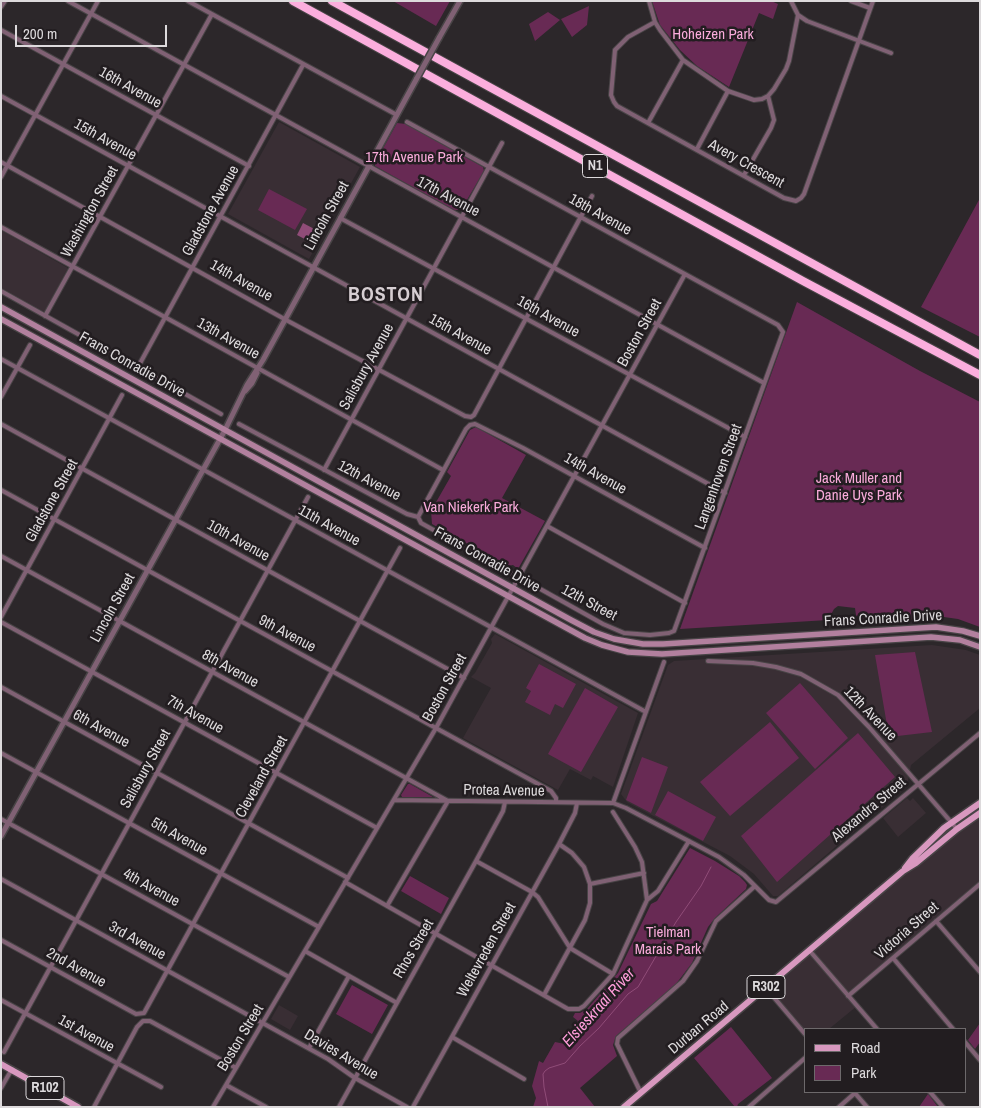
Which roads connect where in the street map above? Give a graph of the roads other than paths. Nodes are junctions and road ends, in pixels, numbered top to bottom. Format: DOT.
graph roads {
  1 [pos="5,1"];
  2 [pos="68,1"];
  3 [pos="98,1"];
  4 [pos="188,1"];
  5 [pos="293,1"];
  6 [pos="332,1"];
  7 [pos="460,1"];
  8 [pos="650,1"];
  9 [pos="792,1"];
  10 [pos="852,1"];
  11 [pos="873,1"];
  12 [pos="1,7"];
  13 [pos="870,8"];
  14 [pos="91,14"];
  15 [pos="212,14"];
  16 [pos="798,15"];
  17 [pos="655,22"];
  18 [pos="1,30"];
  19 [pos="859,42"];
  20 [pos="891,53"];
  21 [pos="683,60"];
  22 [pos="64,64"];
  23 [pos="183,65"];
  24 [pos="303,65"];
  25 [pos="728,91"];
  26 [pos="1,96"];
  27 [pos="768,96"];
  28 [pos="36,115"];
  29 [pos="156,115"];
  30 [pos="276,116"];
  31 [pos="397,116"];
  32 [pos="407,122"];
  33 [pos="648,123"];
  34 [pos="502,143"];
  35 [pos="696,149"];
  36 [pos="1,162"];
  37 [pos="8,166"];
  38 [pos="128,166"];
  39 [pos="249,166"];
  40 [pos="369,167"];
  41 [pos="489,167"];
  42 [pos="744,175"];
  43 [pos="1,177"];
  44 [pos="592,196"];
  45 [pos="100,216"];
  46 [pos="221,216"];
  47 [pos="462,217"];
  48 [pos="581,217"];
  49 [pos="340,218"];
  50 [pos="1,227"];
  51 [pos="73,267"];
  52 [pos="193,267"];
  53 [pos="314,267"];
  54 [pos="434,268"];
  55 [pos="554,268"];
  56 [pos="685,274"];
  57 [pos="1,291"];
  58 [pos="1,307"];
  59 [pos="45,316"];
  60 [pos="165,317"];
  61 [pos="1,318"];
  62 [pos="286,318"];
  63 [pos="406,318"];
  64 [pos="526,318"];
  65 [pos="658,324"];
  66 [pos="782,329"];
  67 [pos="30,346"];
  68 [pos="980,355"];
  69 [pos="1,358"];
  70 [pos="138,367"];
  71 [pos="259,367"];
  72 [pos="18,368"];
  73 [pos="379,369"];
  74 [pos="498,369"];
  75 [pos="630,375"];
  76 [pos="980,375"];
  77 [pos="764,383"];
  78 [pos="122,395"];
  79 [pos="1,397"];
  80 [pos="221,414"];
  81 [pos="110,418"];
  82 [pos="351,419"];
  83 [pos="1,424"];
  84 [pos="239,424"];
  85 [pos="602,426"];
  86 [pos="225,430"];
  87 [pos="745,437"];
  88 [pos="220,438"];
  89 [pos="82,469"];
  90 [pos="203,470"];
  91 [pos="324,470"];
  92 [pos="443,470"];
  93 [pos="574,476"];
  94 [pos="1,490"];
  95 [pos="725,493"];
  96 [pos="308,497"];
  97 [pos="418,517"];
  98 [pos="54,520"];
  99 [pos="175,520"];
  100 [pos="295,520"];
  101 [pos="546,526"];
  102 [pos="400,548"];
  103 [pos="705,548"];
  104 [pos="1,556"];
  105 [pos="27,570"];
  106 [pos="148,570"];
  107 [pos="388,570"];
  108 [pos="268,571"];
  109 [pos="512,573"];
  110 [pos="526,581"];
  111 [pos="513,589"];
  112 [pos="508,596"];
  113 [pos="685,602"];
  114 [pos="1,617"];
  115 [pos="120,621"];
  116 [pos="360,621"];
  117 [pos="1,622"];
  118 [pos="240,622"];
  119 [pos="491,627"];
  120 [pos="674,631"];
  121 [pos="980,636"];
  122 [pos="980,647"];
  123 [pos="708,661"];
  124 [pos="664,662"];
  125 [pos="92,671"];
  126 [pos="212,672"];
  127 [pos="332,672"];
  128 [pos="464,678"];
  129 [pos="1,687"];
  130 [pos="646,712"];
  131 [pos="64,722"];
  132 [pos="184,722"];
  133 [pos="305,723"];
  134 [pos="436,728"];
  135 [pos="980,733"];
  136 [pos="1,753"];
  137 [pos="36,772"];
  138 [pos="157,773"];
  139 [pos="277,773"];
  140 [pos="407,778"];
  141 [pos="919,784"];
  142 [pos="394,800"];
  143 [pos="448,801"];
  144 [pos="505,802"];
  145 [pos="556,802"];
  146 [pos="577,802"];
  147 [pos="613,803"];
  148 [pos="980,803"];
  149 [pos="613,812"];
  150 [pos="980,812"];
  151 [pos="1,819"];
  152 [pos="952,822"];
  153 [pos="8,823"];
  154 [pos="129,823"];
  155 [pos="249,824"];
  156 [pos="377,828"];
  157 [pos="957,829"];
  158 [pos="1,836"];
  159 [pos="689,841"];
  160 [pos="559,844"];
  161 [pos="476,861"];
  162 [pos="903,870"];
  163 [pos="644,873"];
  164 [pos="102,874"];
  165 [pos="222,874"];
  166 [pos="1,879"];
  167 [pos="347,880"];
  168 [pos="590,884"];
  169 [pos="980,884"];
  170 [pos="756,886"];
  171 [pos="532,892"];
  172 [pos="647,900"];
  173 [pos="387,906"];
  174 [pos="76,920"];
  175 [pos="936,921"];
  176 [pos="193,925"];
  177 [pos="319,927"];
  178 [pos="436,934"];
  179 [pos="1,940"];
  180 [pos="570,948"];
  181 [pos="810,950"];
  182 [pos="305,951"];
  183 [pos="892,958"];
  184 [pos="491,966"];
  185 [pos="50,967"];
  186 [pos="168,971"];
  187 [pos="980,972"];
  188 [pos="613,974"];
  189 [pos="349,976"];
  190 [pos="290,977"];
  191 [pos="766,988"];
  192 [pos="544,995"];
  193 [pos="848,996"];
  194 [pos="1,1000"];
  195 [pos="397,1002"];
  196 [pos="25,1013"];
  197 [pos="142,1014"];
  198 [pos="262,1023"];
  199 [pos="876,1028"];
  200 [pos="952,1028"];
  201 [pos="804,1033"];
  202 [pos="452,1037"];
  203 [pos="966,1043"];
  204 [pos="309,1048"];
  205 [pos="4,1052"];
  206 [pos="804,1059"];
  207 [pos="980,1060"];
  208 [pos="1,1064"];
  209 [pos="117,1064"];
  210 [pos="236,1068"];
  211 [pos="12,1069"];
  212 [pos="355,1078"];
  213 [pos="524,1079"];
  214 [pos="226,1084"];
  215 [pos="161,1087"];
  216 [pos="1,1088"];
  217 [pos="641,1093"];
  218 [pos="854,1093"];
  219 [pos="856,1093"];
  220 [pos="931,1093"];
  221 [pos="78,1107"];
  222 [pos="94,1107"];
  223 [pos="213,1107"];
  224 [pos="266,1107"];
  225 [pos="339,1107"];
  226 [pos="407,1107"];
  227 [pos="413,1107"];
  228 [pos="624,1107"];
  229 [pos="749,1107"];
  230 [pos="839,1107"];
  231 [pos="867,1107"];
  232 [pos="943,1107"];
  1 -- 12 [label="street"];
  2 -- 14 [label="street, 17th Avenue"];
  3 -- 14 [label="street"];
  4 -- 15 [label="street"];
  5 -- 76 [label="highway, N1"];
  6 -- 68 [label="highway, N1"];
  7 -- 31 [label="street, Lincoln Street, bridge"];
  8 -- 17 [label="street"];
  9 -- 16 [label="street"];
  10 -- 13 [label="street"];
  11 -- 13 [label="street, Avery Crescent"];
  13 -- 19 [label="street, Avery Crescent"];
  14 -- 22 [label="street"];
  14 -- 23 [label="street, 17th Avenue"];
  15 -- 23 [label="street, Washington Street"];
  15 -- 24 [label="street"];
  16 -- 19 [label="street"];
  16 -- 27 [label="street"];
  17 -- 21 [label="street"];
  17 -- 33 [label="street, Avery Crescent"];
  18 -- 22 [label="street, 16th Avenue"];
  19 -- 20 [label="street"];
  19 -- 42 [label="street, Avery Crescent"];
  21 -- 25 [label="street"];
  21 -- 33 [label="street"];
  22 -- 28 [label="street"];
  22 -- 29 [label="street, 16th Avenue"];
  23 -- 29 [label="street, Washington Street"];
  23 -- 30 [label="street, 17th Avenue"];
  24 -- 30 [label="street, Gladstone Avenue"];
  24 -- 31 [label="street"];
  25 -- 27 [label="street"];
  25 -- 35 [label="street"];
  26 -- 28 [label="street, 15th Avenue"];
  27 -- 42 [label="street"];
  28 -- 37 [label="street"];
  28 -- 38 [label="street, 15th Avenue"];
  29 -- 38 [label="street, Washington Street"];
  29 -- 39 [label="street, 16th Avenue"];
  30 -- 39 [label="street, Gladstone Avenue"];
  30 -- 40 [label="street, 17th Avenue"];
  31 -- 40 [label="street, Lincoln Street"];
  32 -- 41 [label="street, 18th Avenue"];
  33 -- 35 [label="street, Avery Crescent"];
  34 -- 41 [label="street, Salisbury Avenue"];
  35 -- 42 [label="street, Avery Crescent"];
  36 -- 37 [label="street, 14th Avenue"];
  37 -- 43 [label="street"];
  37 -- 45 [label="street, 14th Avenue"];
  38 -- 45 [label="street, Washington Street"];
  38 -- 46 [label="street, 15th Avenue"];
  39 -- 46 [label="street, Gladstone Avenue"];
  40 -- 47 [label="street, 17th Avenue"];
  40 -- 49 [label="street, Lincoln Street"];
  41 -- 47 [label="street, Salisbury Avenue"];
  41 -- 48 [label="street, 18th Avenue"];
  44 -- 48 [label="street"];
  45 -- 51 [label="street, Washington Street"];
  45 -- 52 [label="street, 14th Avenue"];
  46 -- 52 [label="street, Gladstone Avenue"];
  46 -- 53 [label="street, 15th Avenue"];
  47 -- 54 [label="street, Salisbury Avenue"];
  47 -- 55 [label="street, 17th Avenue"];
  48 -- 55 [label="street"];
  48 -- 56 [label="street, 18th Avenue"];
  49 -- 53 [label="street, Lincoln Street"];
  49 -- 54 [label="street, 16th Avenue"];
  50 -- 51 [label="street, 13th Avenue"];
  51 -- 59 [label="street, Washington Street"];
  51 -- 60 [label="street, 13th Avenue"];
  52 -- 60 [label="street, Gladstone Avenue"];
  52 -- 62 [label="street, 14th Avenue"];
  53 -- 62 [label="street, Lincoln Street"];
  53 -- 63 [label="street, 15th Avenue"];
  54 -- 63 [label="street, Salisbury Avenue"];
  54 -- 64 [label="street, 16th Avenue"];
  55 -- 64 [label="street"];
  55 -- 65 [label="street, 17th Avenue"];
  56 -- 65 [label="street, Boston Street"];
  56 -- 66 [label="street, 18th Avenue"];
  57 -- 59 [label="street"];
  58 -- 86 [label="main road, Frans Conradie Drive"];
  59 -- 70 [label="street"];
  60 -- 70 [label="street, Gladstone Avenue"];
  60 -- 71 [label="street, 13th Avenue"];
  61 -- 88 [label="main road, Frans Conradie Drive"];
  62 -- 71 [label="street, Lincoln Street"];
  62 -- 73 [label="street, 14th Avenue"];
  63 -- 73 [label="street, Salisbury Avenue"];
  63 -- 74 [label="street, 15th Avenue"];
  64 -- 74 [label="street"];
  64 -- 75 [label="street, 16th Avenue"];
  65 -- 75 [label="street, Boston Street"];
  65 -- 77 [label="street, 17th Avenue"];
  66 -- 77 [label="street, Langenhoven Street"];
  67 -- 72 [label="street"];
  69 -- 72 [label="street, 11th Avenue"];
  70 -- 80 [label="street"];
  71 -- 82 [label="street, 13th Avenue"];
  71 -- 86 [label="street, Lincoln Street"];
  72 -- 79 [label="street"];
  72 -- 81 [label="street, 11th Avenue"];
  73 -- 74 [label="street, 14th Avenue"];
  73 -- 82 [label="street, Salisbury Avenue"];
  74 -- 85 [label="street, 15th Avenue"];
  75 -- 85 [label="street, Boston Street"];
  75 -- 87 [label="street, 16th Avenue"];
  77 -- 87 [label="street, Langenhoven Street"];
  78 -- 81 [label="street, Gladstone Street"];
  81 -- 89 [label="street, Gladstone Street"];
  81 -- 90 [label="street, 11th Avenue"];
  82 -- 91 [label="street, Salisbury Avenue"];
  82 -- 92 [label="street, 13th Avenue"];
  83 -- 89 [label="street, 10th Avenue"];
  84 -- 91 [label="street, 12th Avenue"];
  85 -- 93 [label="street, Boston Street"];
  85 -- 95 [label="street, 15th Avenue"];
  86 -- 88 [label="street, Lincoln Street"];
  86 -- 111 [label="main road, Frans Conradie Drive"];
  87 -- 95 [label="street, Langenhoven Street"];
  88 -- 90 [label="street, Lincoln Street"];
  88 -- 112 [label="main road, Frans Conradie Drive"];
  89 -- 98 [label="street, Gladstone Street"];
  89 -- 99 [label="street, 10th Avenue"];
  90 -- 99 [label="street, Lincoln Street"];
  90 -- 100 [label="street, 11th Avenue"];
  91 -- 97 [label="street, 12th Avenue"];
  92 -- 93 [label="street, 14th Avenue"];
  92 -- 97 [label="street"];
  93 -- 101 [label="street, Boston Street"];
  93 -- 103 [label="street, 14th Avenue"];
  94 -- 98 [label="street, 9th Avenue"];
  95 -- 103 [label="street, Langenhoven Street"];
  96 -- 100 [label="street, Salisbury Street"];
  97 -- 109 [label="street, 12th Avenue"];
  98 -- 105 [label="street, Gladstone Street"];
  98 -- 106 [label="street, 9th Avenue"];
  99 -- 106 [label="street, Lincoln Street"];
  99 -- 108 [label="street, 10th Avenue"];
  100 -- 107 [label="street, 11th Avenue"];
  100 -- 108 [label="street, Salisbury Street"];
  101 -- 111 [label="street, Boston Street"];
  101 -- 113 [label="street"];
  102 -- 107 [label="street, Cleveland Street"];
  103 -- 113 [label="street, Langenhoven Street"];
  104 -- 105 [label="street, 8th Avenue"];
  105 -- 114 [label="street, Gladstone Street"];
  105 -- 115 [label="street, 8th Avenue"];
  106 -- 115 [label="street, Lincoln Street"];
  106 -- 118 [label="street, 9th Avenue"];
  107 -- 116 [label="street, Cleveland Street"];
  107 -- 119 [label="street, 11th Avenue"];
  108 -- 116 [label="street, 10th Avenue"];
  108 -- 118 [label="street, Salisbury Street"];
  110 -- 120 [label="street, 12th Street"];
  111 -- 112 [label="street, Boston Street"];
  111 -- 121 [label="main road, Frans Conradie Drive"];
  112 -- 119 [label="street, Boston Street"];
  112 -- 122 [label="main road, Frans Conradie Drive"];
  113 -- 120 [label="street, Langenhoven Street"];
  115 -- 125 [label="street, Lincoln Street"];
  115 -- 126 [label="street, 8th Avenue"];
  116 -- 127 [label="street, Cleveland Street"];
  116 -- 128 [label="street, 10th Avenue"];
  117 -- 125 [label="street, 7th Avenue"];
  118 -- 126 [label="street, Salisbury Street"];
  118 -- 127 [label="street, 9th Avenue"];
  119 -- 128 [label="street, Boston Street"];
  119 -- 130 [label="street, 11th Avenue"];
  123 -- 141 [label="street, 12th Avenue"];
  124 -- 130 [label="street"];
  125 -- 131 [label="street, Lincoln Street"];
  125 -- 132 [label="street, 7th Avenue"];
  126 -- 132 [label="street, Salisbury Street"];
  126 -- 133 [label="street, 8th Avenue"];
  127 -- 133 [label="street, Cleveland Street"];
  127 -- 134 [label="street, 9th Avenue"];
  128 -- 134 [label="street, Boston Street"];
  129 -- 131 [label="street, 6th Avenue"];
  130 -- 147 [label="street"];
  131 -- 137 [label="street, Lincoln Street"];
  131 -- 138 [label="street, 6th Avenue"];
  132 -- 138 [label="street, Salisbury Street"];
  132 -- 139 [label="street, 7th Avenue"];
  133 -- 139 [label="street, Cleveland Street"];
  133 -- 140 [label="street, 8th Avenue"];
  134 -- 140 [label="street, Boston Street"];
  134 -- 145 [label="street, 9th Avenue"];
  135 -- 141 [label="street, Alexandra Street"];
  136 -- 137 [label="street, 5th Avenue"];
  137 -- 153 [label="street, Lincoln Street"];
  137 -- 154 [label="street, 5th Avenue"];
  138 -- 154 [label="street, Salisbury Street"];
  138 -- 155 [label="street, 6th Avenue"];
  139 -- 155 [label="street, Cleveland Street"];
  139 -- 156 [label="street, 7th Avenue"];
  140 -- 142 [label="street, Boston Street"];
  140 -- 143 [label="street, 8th Avenue"];
  141 -- 152 [label="street, 12th Avenue"];
  141 -- 170 [label="street, Alexandra Street"];
  142 -- 143 [label="street, Protea Avenue"];
  142 -- 156 [label="street, Boston Street"];
  143 -- 144 [label="street, Protea Avenue"];
  143 -- 173 [label="street"];
  144 -- 145 [label="street, Protea Avenue"];
  144 -- 161 [label="street, Rhos Street"];
  145 -- 146 [label="street, Protea Avenue"];
  146 -- 147 [label="street, Protea Avenue"];
  146 -- 160 [label="street, Weltevreden Street"];
  147 -- 159 [label="street"];
  148 -- 152 [label="main road, Durban Road / R302"];
  149 -- 163 [label="street"];
  150 -- 157 [label="main road, Durban Road / R302"];
  151 -- 153 [label="street, 4th Avenue"];
  152 -- 157 [label="street, 12th Avenue"];
  152 -- 162 [label="main road, Durban Road / R302"];
  153 -- 158 [label="street, Lincoln Street"];
  153 -- 164 [label="street, 4th Avenue"];
  154 -- 164 [label="street, Salisbury Street"];
  154 -- 165 [label="street, 5th Avenue"];
  155 -- 165 [label="street, Cleveland Street"];
  155 -- 167 [label="street, 6th Avenue"];
  156 -- 167 [label="street, Boston Street"];
  157 -- 162 [label="main road, Durban Road / R302"];
  159 -- 170 [label="street"];
  159 -- 172 [label="street"];
  160 -- 168 [label="street"];
  160 -- 171 [label="street, Weltevreden Street"];
  161 -- 171 [label="street"];
  161 -- 178 [label="street, Rhos Street"];
  162 -- 181 [label="main road, Durban Road / R302"];
  163 -- 168 [label="street"];
  163 -- 172 [label="street"];
  164 -- 174 [label="street, Salisbury Street"];
  164 -- 176 [label="street, 4th Avenue"];
  165 -- 176 [label="street, Cleveland Street"];
  165 -- 177 [label="street, 5th Avenue"];
  166 -- 174 [label="street, 3rd Avenue"];
  167 -- 173 [label="street, 6th Avenue"];
  167 -- 177 [label="street, Boston Street"];
  168 -- 180 [label="street"];
  169 -- 175 [label="street, Victoria Street"];
  170 -- 217 [label="street"];
  171 -- 180 [label="street"];
  171 -- 184 [label="street, Weltevreden Street"];
  172 -- 188 [label="street"];
  173 -- 178 [label="street, 6th Avenue"];
  174 -- 185 [label="street, Salisbury Street"];
  174 -- 186 [label="street, 3rd Avenue"];
  175 -- 183 [label="street, Victoria Street"];
  175 -- 187 [label="street"];
  176 -- 186 [label="street, Cleveland Street"];
  176 -- 190 [label="street, 4th Avenue"];
  177 -- 182 [label="street, Boston Street"];
  178 -- 184 [label="street, 6th Avenue"];
  178 -- 195 [label="street, Rhos Street"];
  179 -- 185 [label="street, 2nd Avenue"];
  180 -- 188 [label="street"];
  180 -- 192 [label="street"];
  181 -- 191 [label="main road, Durban Road / R302"];
  181 -- 193 [label="street"];
  182 -- 189 [label="street"];
  182 -- 190 [label="street, Boston Street"];
  183 -- 193 [label="street, Victoria Street"];
  183 -- 200 [label="street"];
  184 -- 192 [label="street, 6th Avenue"];
  184 -- 202 [label="street, Weltevreden Street"];
  185 -- 196 [label="street, Salisbury Street"];
  185 -- 197 [label="street, 2nd Avenue"];
  186 -- 197 [label="street, Cleveland Street"];
  186 -- 198 [label="street, 3rd Avenue"];
  188 -- 192 [label="street, 6th Avenue"];
  189 -- 195 [label="street"];
  189 -- 204 [label="street"];
  190 -- 198 [label="street, Boston Street"];
  191 -- 201 [label="street"];
  191 -- 217 [label="main road, Durban Road / R302"];
  193 -- 199 [label="street"];
  194 -- 196 [label="street, 1st Avenue"];
  195 -- 212 [label="street, Rhos Street"];
  196 -- 205 [label="street, Salisbury Street"];
  196 -- 209 [label="street, 1st Avenue"];
  198 -- 204 [label="street, Davies Avenue"];
  198 -- 210 [label="street, Boston Street"];
  202 -- 213 [label="street"];
  202 -- 227 [label="street, Weltevreden Street"];
  203 -- 207 [label="street"];
  204 -- 212 [label="street, Davies Avenue"];
  206 -- 229 [label="street"];
  208 -- 211 [label="main road, R102"];
  209 -- 210 [label="street"];
  209 -- 215 [label="street, 1st Avenue"];
  209 -- 222 [label="street"];
  210 -- 214 [label="street, Boston Street"];
  211 -- 216 [label="street"];
  211 -- 221 [label="main road, R102"];
  212 -- 225 [label="street, Rhos Street"];
  212 -- 226 [label="street, Davies Avenue"];
  214 -- 223 [label="street, Boston Street"];
  214 -- 224 [label="street"];
  217 -- 228 [label="main road, Durban Road / R302"];
  218 -- 230 [label="street"];
  219 -- 231 [label="street"];
  220 -- 232 [label="street"];
}
